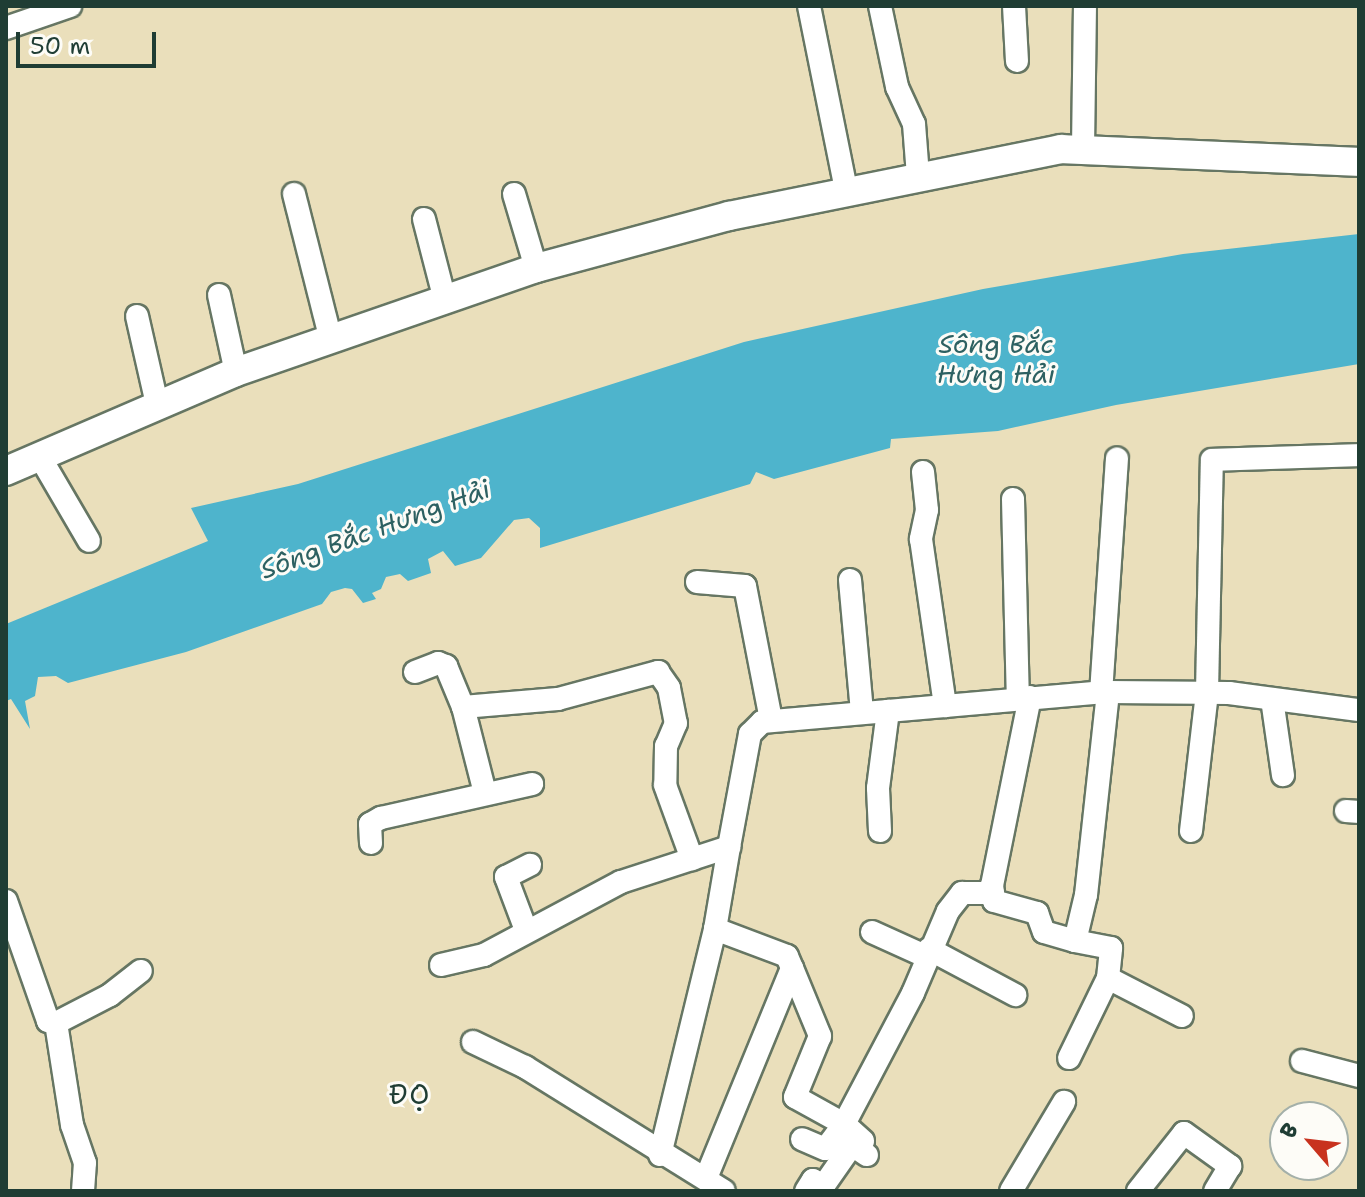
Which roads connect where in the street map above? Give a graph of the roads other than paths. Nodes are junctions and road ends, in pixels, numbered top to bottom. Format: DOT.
graph roads {
  1 [pos="70,6"];
  2 [pos="809,6"];
  3 [pos="880,6"];
  4 [pos="1014,6"];
  5 [pos="1085,6"];
  6 [pos="6,28"];
  7 [pos="1017,61"];
  8 [pos="1083,148"];
  9 [pos="1359,162"];
  10 [pos="918,176"];
  11 [pos="846,190"];
  12 [pos="294,194"];
  13 [pos="514,194"];
  14 [pos="424,219"];
  15 [pos="536,268"];
  16 [pos="219,295"];
  17 [pos="445,300"];
  18 [pos="137,316"];
  19 [pos="331,340"];
  20 [pos="236,372"];
  21 [pos="157,404"];
  22 [pos="1359,455"];
  23 [pos="40,457"];
  24 [pos="1117,459"];
  25 [pos="6,471"];
  26 [pos="923,472"];
  27 [pos="1013,499"];
  28 [pos="89,541"];
  29 [pos="850,580"];
  30 [pos="697,582"];
  31 [pos="415,672"];
  32 [pos="1105,692"];
  33 [pos="1207,692"];
  34 [pos="1024,698"];
  35 [pos="1272,699"];
  36 [pos="945,706"];
  37 [pos="463,707"];
  38 [pos="1359,710"];
  39 [pos="862,711"];
  40 [pos="888,711"];
  41 [pos="771,720"];
  42 [pos="1283,775"];
  43 [pos="532,784"];
  44 [pos="485,793"];
  45 [pos="880,831"];
  46 [pos="1191,831"];
  47 [pos="371,843"];
  48 [pos="729,847"];
  49 [pos="692,859"];
  50 [pos="530,865"];
  51 [pos="993,893"];
  52 [pos="6,901"];
  53 [pos="715,929"];
  54 [pos="526,930"];
  55 [pos="872,932"];
  56 [pos="1075,941"];
  57 [pos="928,953"];
  58 [pos="441,965"];
  59 [pos="792,968"];
  60 [pos="141,971"];
  61 [pos="1108,978"];
  62 [pos="1015,995"];
  63 [pos="1182,1016"];
  64 [pos="56,1023"];
  65 [pos="473,1042"];
  66 [pos="1069,1058"];
  67 [pos="1302,1061"];
  68 [pos="1359,1076"];
  69 [pos="1064,1102"];
  70 [pos="844,1124"];
  71 [pos="802,1139"];
  72 [pos="669,1151"];
  73 [pos="715,1184"];
  74 [pos="83,1191"];
  75 [pos="806,1191"];
  76 [pos="1011,1191"];
  77 [pos="1138,1191"];
  78 [pos="1215,1191"];
  1 -- 6 [label="street"];
  2 -- 11 [label="street"];
  3 -- 10 [label="street"];
  4 -- 7 [label="street"];
  5 -- 8 [label="street"];
  8 -- 9 [label="street"];
  8 -- 10 [label="street"];
  10 -- 11 [label="street"];
  11 -- 15 [label="street"];
  12 -- 19 [label="street"];
  13 -- 15 [label="street"];
  14 -- 17 [label="street"];
  15 -- 17 [label="street"];
  16 -- 20 [label="street"];
  17 -- 19 [label="street"];
  18 -- 21 [label="street"];
  19 -- 20 [label="street"];
  20 -- 21 [label="street"];
  21 -- 23 [label="street"];
  22 -- 33 [label="street"];
  23 -- 25 [label="street"];
  23 -- 28 [label="street"];
  24 -- 32 [label="street"];
  26 -- 36 [label="street"];
  27 -- 34 [label="street"];
  29 -- 39 [label="street"];
  30 -- 41 [label="street"];
  31 -- 37 [label="street"];
  32 -- 33 [label="street"];
  32 -- 34 [label="street"];
  32 -- 56 [label="street"];
  33 -- 35 [label="street"];
  33 -- 46 [label="street"];
  34 -- 36 [label="street"];
  34 -- 51 [label="street"];
  35 -- 38 [label="street"];
  35 -- 42 [label="street"];
  36 -- 40 [label="street"];
  37 -- 44 [label="street"];
  37 -- 49 [label="street"];
  39 -- 40 [label="street"];
  39 -- 41 [label="street"];
  40 -- 45 [label="street"];
  41 -- 48 [label="street"];
  43 -- 44 [label="street"];
  44 -- 47 [label="street"];
  48 -- 49 [label="street"];
  48 -- 53 [label="street"];
  49 -- 54 [label="street"];
  50 -- 54 [label="street"];
  51 -- 56 [label="street"];
  51 -- 57 [label="street"];
  52 -- 64 [label="street"];
  53 -- 59 [label="street"];
  53 -- 72 [label="street"];
  54 -- 58 [label="street"];
  55 -- 57 [label="street"];
  56 -- 61 [label="street"];
  57 -- 62 [label="street"];
  57 -- 70 [label="street"];
  59 -- 70 [label="street"];
  59 -- 73 [label="street"];
  60 -- 64 [label="street"];
  61 -- 63 [label="street"];
  61 -- 66 [label="street"];
  64 -- 74 [label="street"];
  65 -- 72 [label="street"];
  67 -- 68 [label="street"];
  69 -- 76 [label="street"];
  70 -- 71 [label="street"];
  70 -- 75 [label="street"];
  72 -- 73 [label="street"];
  77 -- 78 [label="street"];
}
